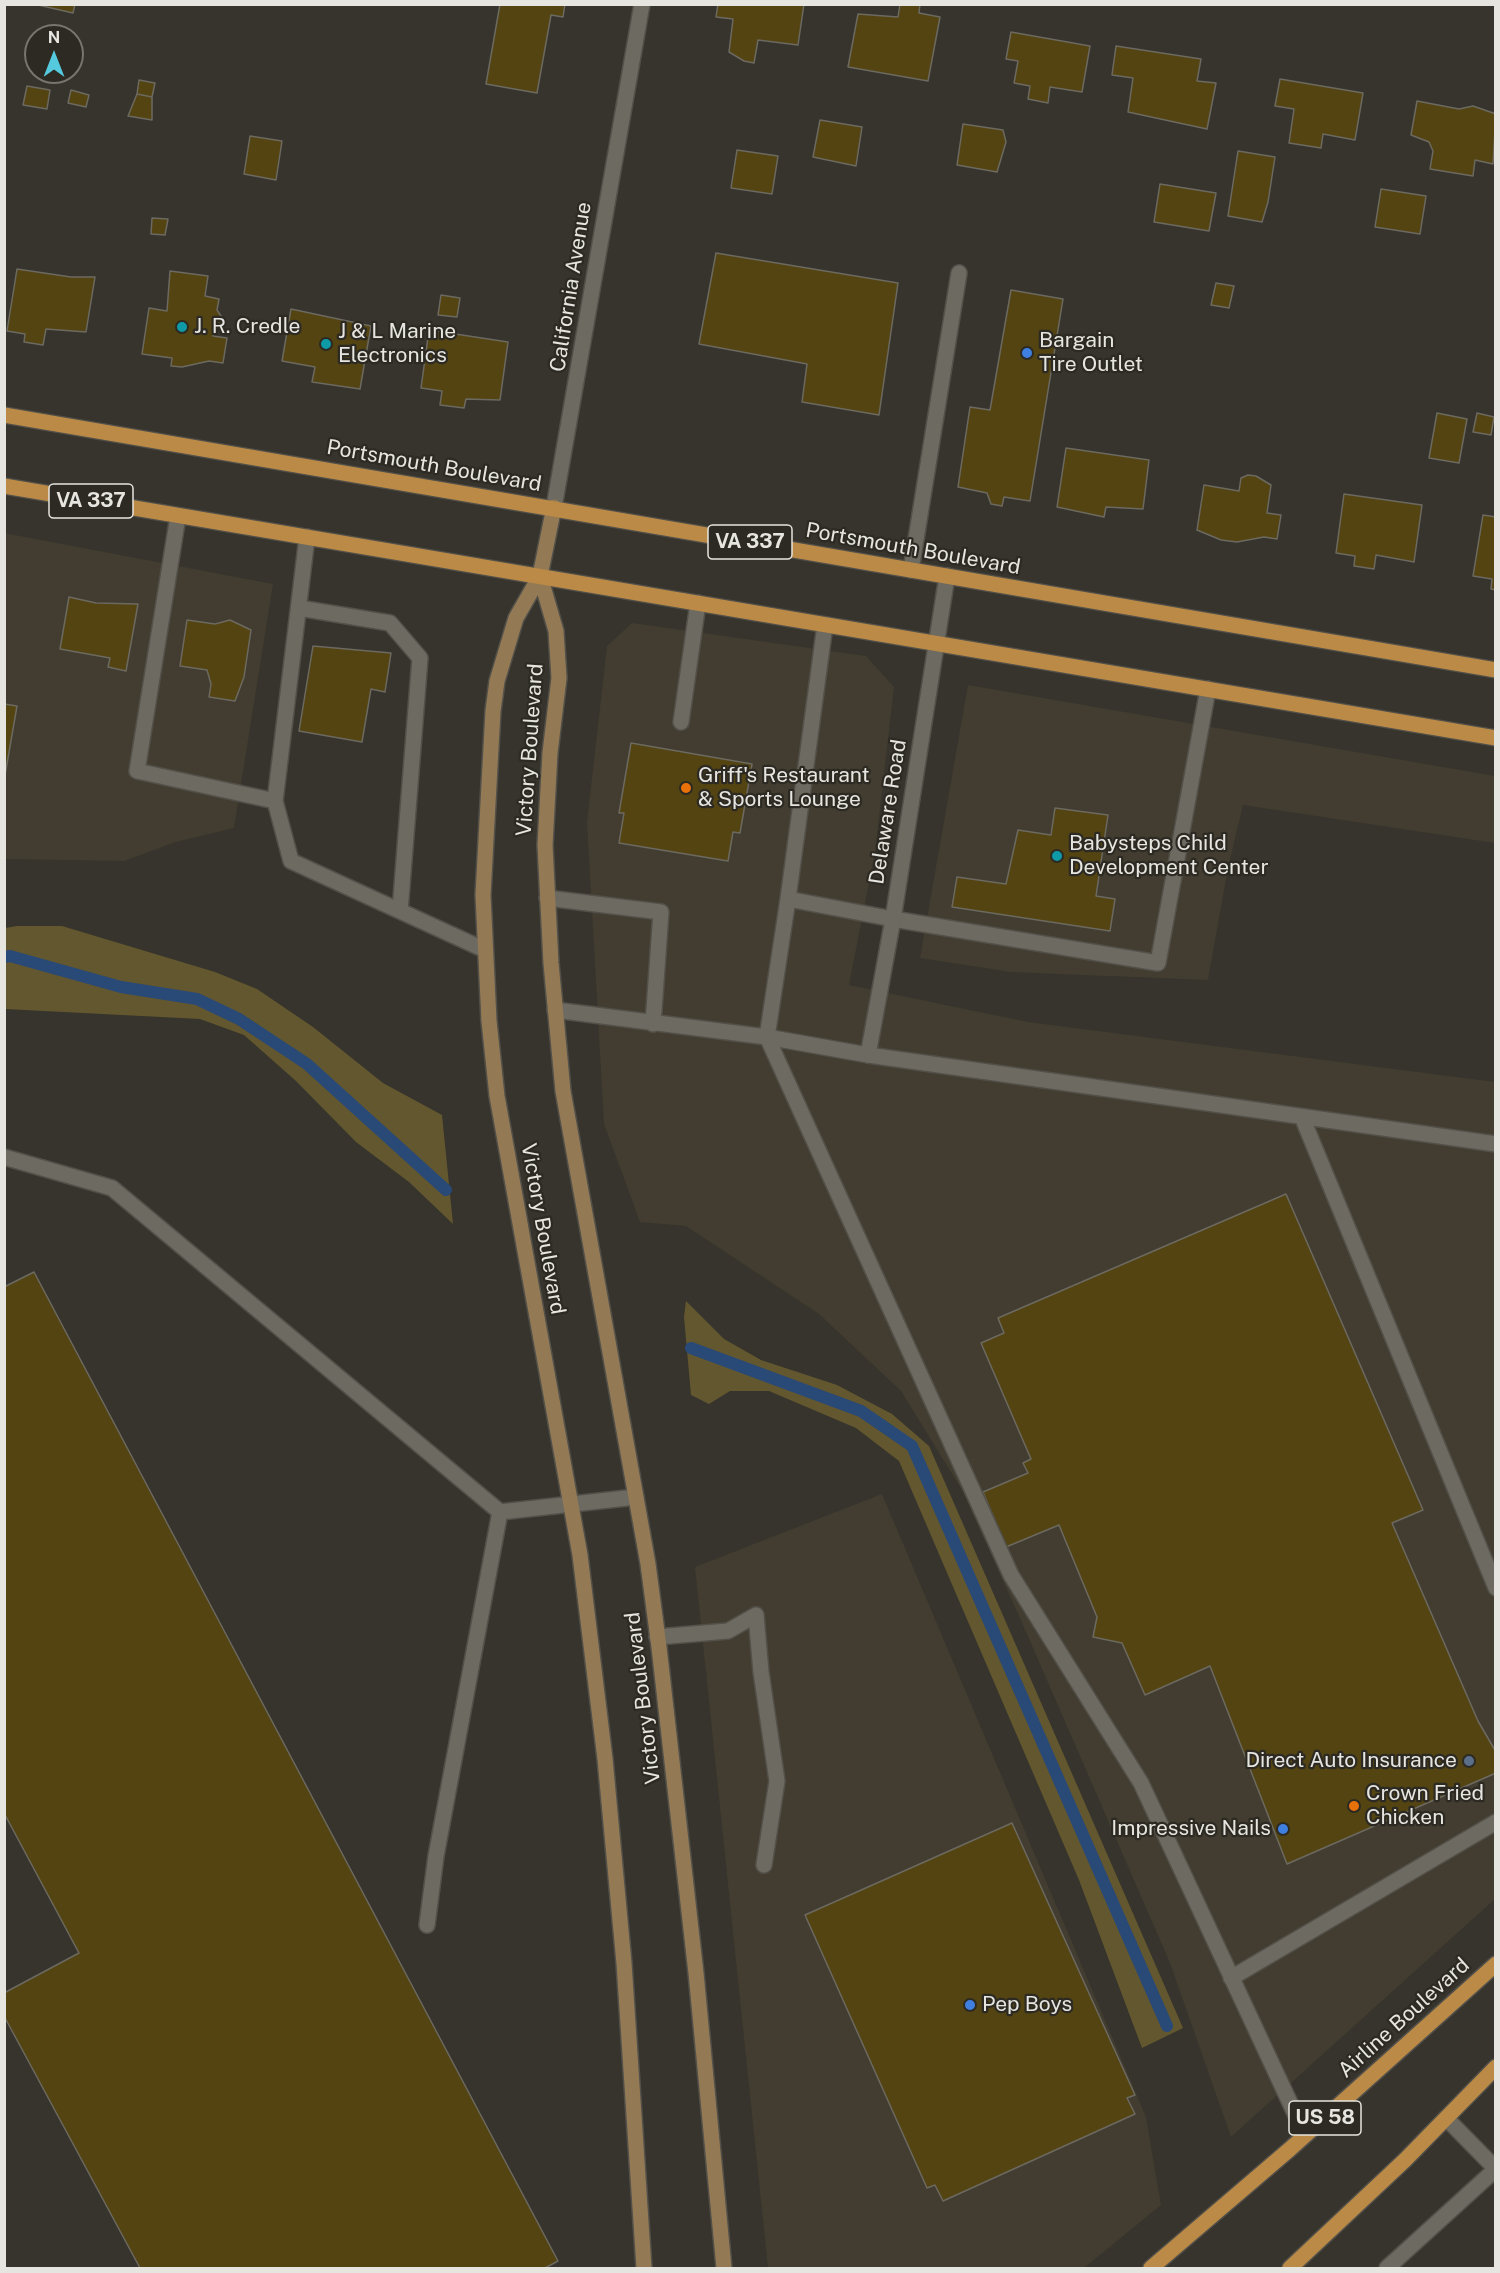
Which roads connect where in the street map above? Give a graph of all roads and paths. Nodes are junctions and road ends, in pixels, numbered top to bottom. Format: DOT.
graph roads {
  1 [pos="642,4"];
  2 [pos="959,273"];
  3 [pos="4,416"];
  4 [pos="4,486"];
  5 [pos="554,507"];
  6 [pos="178,516"];
  7 [pos="308,537"];
  8 [pos="911,570"];
  9 [pos="540,576"];
  10 [pos="947,576"];
  11 [pos="698,603"];
  12 [pos="299,608"];
  13 [pos="825,625"];
  14 [pos="936,643"];
  15 [pos="1496,670"];
  16 [pos="1208,689"];
  17 [pos="681,722"];
  18 [pos="1496,738"];
  19 [pos="275,801"];
  20 [pos="548,898"];
  21 [pos="788,899"];
  22 [pos="400,911"];
  23 [pos="892,919"];
  24 [pos="485,950"];
  25 [pos="555,1010"];
  26 [pos="652,1024"];
  27 [pos="767,1037"];
  28 [pos="867,1055"];
  29 [pos="1302,1117"];
  30 [pos="1496,1144"];
  31 [pos="4,1157"];
  32 [pos="636,1497"];
  33 [pos="572,1506"];
  34 [pos="500,1512"];
  35 [pos="1496,1588"];
  36 [pos="657,1637"];
  37 [pos="1496,1822"];
  38 [pos="764,1865"];
  39 [pos="427,1925"];
  40 [pos="1496,1964"];
  41 [pos="1231,1978"];
  42 [pos="1496,2067"];
  43 [pos="1446,2118"];
  44 [pos="1305,2135"];
  45 [pos="1496,2169"];
  46 [pos="644,2268"];
  47 [pos="724,2268"];
  48 [pos="1151,2268"];
  49 [pos="1290,2268"];
  50 [pos="1387,2268"];
  1 -- 5 [label="street, California Avenue"];
  2 -- 8 [label="street"];
  3 -- 5 [label="main road, Portsmouth Boulevard / VA 337"];
  4 -- 6 [label="main road, VA 337"];
  5 -- 8 [label="main road, Portsmouth Boulevard / VA 337"];
  5 -- 9 [label="main road, California Avenue"];
  6 -- 7 [label="main road, VA 337"];
  6 -- 19 [label="street"];
  7 -- 9 [label="main road, VA 337"];
  7 -- 12 [label="street"];
  8 -- 10 [label="main road, Portsmouth Boulevard / VA 337"];
  9 -- 11 [label="main road, VA 337"];
  9 -- 20 [label="main road, Victory Boulevard"];
  9 -- 24 [label="main road, Victory Boulevard"];
  10 -- 14 [label="street, Delaware Road"];
  10 -- 15 [label="main road, Portsmouth Boulevard / VA 337"];
  11 -- 13 [label="main road, VA 337"];
  11 -- 17 [label="street"];
  12 -- 19 [label="street"];
  12 -- 22 [label="street"];
  13 -- 14 [label="main road, VA 337"];
  13 -- 21 [label="street"];
  14 -- 16 [label="main road, VA 337"];
  14 -- 23 [label="street, Delaware Road"];
  16 -- 18 [label="main road, VA 337"];
  16 -- 23 [label="street"];
  19 -- 22 [label="street"];
  20 -- 25 [label="main road, Victory Boulevard"];
  20 -- 26 [label="street"];
  21 -- 23 [label="street"];
  21 -- 27 [label="street"];
  22 -- 24 [label="street"];
  23 -- 28 [label="street, Delaware Road"];
  24 -- 33 [label="main road, Victory Boulevard"];
  25 -- 26 [label="street"];
  25 -- 32 [label="main road, Victory Boulevard"];
  26 -- 27 [label="street"];
  27 -- 28 [label="street"];
  27 -- 41 [label="street"];
  28 -- 29 [label="street"];
  29 -- 30 [label="street"];
  29 -- 35 [label="street"];
  31 -- 34 [label="street"];
  32 -- 33 [label="street"];
  32 -- 36 [label="main road, Victory Boulevard"];
  33 -- 34 [label="street"];
  33 -- 46 [label="main road, Victory Boulevard"];
  34 -- 39 [label="street"];
  36 -- 38 [label="street"];
  36 -- 47 [label="main road, Victory Boulevard"];
  37 -- 41 [label="street"];
  40 -- 44 [label="main road, Airline Boulevard / US 58"];
  41 -- 44 [label="street"];
  42 -- 43 [label="main road"];
  43 -- 45 [label="street"];
  43 -- 49 [label="main road"];
  44 -- 48 [label="main road, Airline Boulevard / US 58"];
  45 -- 50 [label="street"];
}
